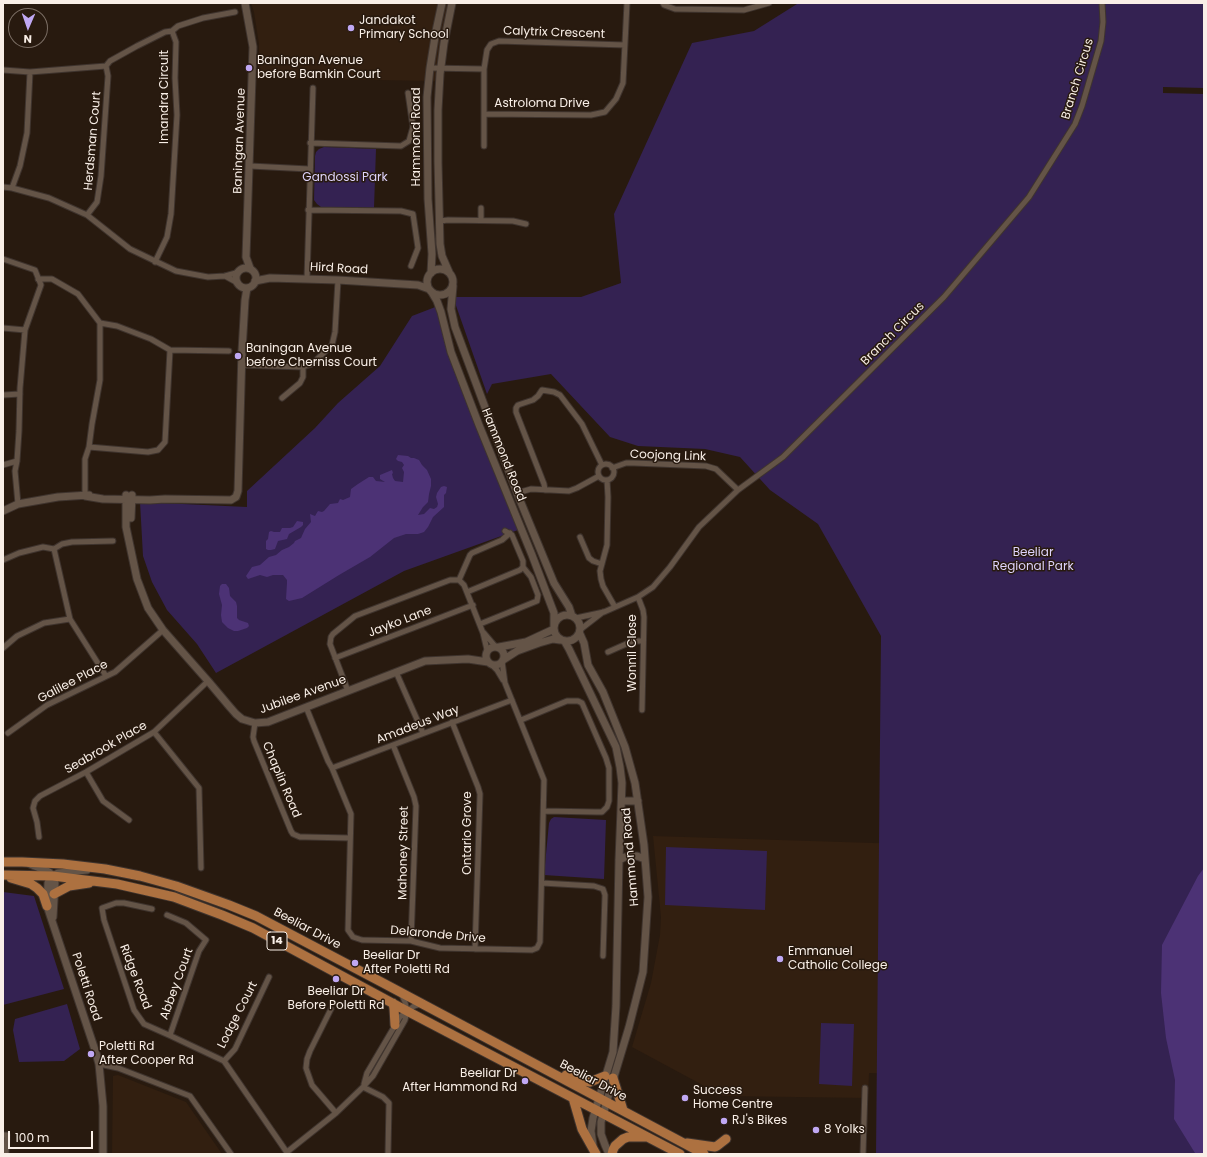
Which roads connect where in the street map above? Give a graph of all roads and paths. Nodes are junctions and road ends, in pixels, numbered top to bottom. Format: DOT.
graph roads {
  1 [pos="246,3"];
  2 [pos="442,3"];
  3 [pos="452,3"];
  4 [pos="627,3"];
  5 [pos="663,3"];
  6 [pos="769,3"];
  7 [pos="1102,3"];
  8 [pos="235,12"];
  9 [pos="172,31"];
  10 [pos="626,45"];
  11 [pos="106,66"];
  12 [pos="430,68"];
  13 [pos="440,68"];
  14 [pos="3,70"];
  15 [pos="484,70"];
  16 [pos="30,72"];
  17 [pos="313,88"];
  18 [pos="408,93"];
  19 [pos="484,114"];
  20 [pos="310,143"];
  21 [pos="484,146"];
  22 [pos="250,166"];
  23 [pos="309,168"];
  24 [pos="3,187"];
  25 [pos="12,188"];
  26 [pos="482,208"];
  27 [pos="308,210"];
  28 [pos="87,215"];
  29 [pos="481,220"];
  30 [pos="440,221"];
  31 [pos="526,224"];
  32 [pos="246,257"];
  33 [pos="3,259"];
  34 [pos="155,262"];
  35 [pos="411,266"];
  36 [pos="239,271"];
  37 [pos="449,272"];
  38 [pos="254,274"];
  39 [pos="430,274"];
  40 [pos="225,276"];
  41 [pos="307,278"];
  42 [pos="38,279"];
  43 [pos="338,280"];
  44 [pos="406,284"];
  45 [pos="242,286"];
  46 [pos="453,286"];
  47 [pos="430,290"];
  48 [pos="100,323"];
  49 [pos="3,328"];
  50 [pos="24,330"];
  51 [pos="170,350"];
  52 [pos="229,351"];
  53 [pos="241,365"];
  54 [pos="302,368"];
  55 [pos="20,394"];
  56 [pos="3,395"];
  57 [pos="282,398"];
  58 [pos="89,447"];
  59 [pos="17,461"];
  60 [pos="3,465"];
  61 [pos="602,465"];
  62 [pos="612,468"];
  63 [pos="599,476"];
  64 [pos="607,480"];
  65 [pos="545,490"];
  66 [pos="738,490"];
  67 [pos="517,493"];
  68 [pos="85,496"];
  69 [pos="129,497"];
  70 [pos="18,504"];
  71 [pos="3,510"];
  72 [pos="580,537"];
  73 [pos="113,541"];
  74 [pos="54,549"];
  75 [pos="3,560"];
  76 [pos="602,564"];
  77 [pos="523,567"];
  78 [pos="459,580"];
  79 [pos="467,592"];
  80 [pos="638,597"];
  81 [pos="473,605"];
  82 [pos="615,607"];
  83 [pos="604,612"];
  84 [pos="574,617"];
  85 [pos="70,619"];
  86 [pos="480,624"];
  87 [pos="554,628"];
  88 [pos="163,630"];
  89 [pos="580,632"];
  90 [pos="484,633"];
  91 [pos="563,641"];
  92 [pos="643,641"];
  93 [pos="497,647"];
  94 [pos="3,648"];
  95 [pos="487,650"];
  96 [pos="608,652"];
  97 [pos="335,658"];
  98 [pos="468,659"];
  99 [pos="502,660"];
  100 [pos="490,663"];
  101 [pos="396,672"];
  102 [pos="106,676"];
  103 [pos="208,681"];
  104 [pos="505,682"];
  105 [pos="348,691"];
  106 [pos="512,700"];
  107 [pos="306,706"];
  108 [pos="642,710"];
  109 [pos="521,720"];
  110 [pos="452,722"];
  111 [pos="255,723"];
  112 [pos="154,732"];
  113 [pos="8,733"];
  114 [pos="423,733"];
  115 [pos="393,745"];
  116 [pos="332,768"];
  117 [pos="86,772"];
  118 [pos="622,801"];
  119 [pos="638,801"];
  120 [pos="544,811"];
  121 [pos="129,820"];
  122 [pos="39,837"];
  123 [pos="350,838"];
  124 [pos="645,859"];
  125 [pos="619,860"];
  126 [pos="3,862"];
  127 [pos="22,862"];
  128 [pos="201,868"];
  129 [pos="105,869"];
  130 [pos="3,875"];
  131 [pos="53,876"];
  132 [pos="100,881"];
  133 [pos="542,883"];
  134 [pos="54,894"];
  135 [pos="47,906"];
  136 [pos="152,909"];
  137 [pos="167,915"];
  138 [pos="53,924"];
  139 [pos="411,941"];
  140 [pos="475,950"];
  141 [pos="603,956"];
  142 [pos="269,977"];
  143 [pos="400,992"];
  144 [pos="393,1003"];
  145 [pos="421,1004"];
  146 [pos="331,1009"];
  147 [pos="407,1010"];
  148 [pos="395,1025"];
  149 [pos="615,1025"];
  150 [pos="629,1027"];
  151 [pos="170,1035"];
  152 [pos="224,1061"];
  153 [pos="532,1062"];
  154 [pos="99,1064"];
  155 [pos="609,1077"];
  156 [pos="364,1086"];
  157 [pos="865,1088"];
  158 [pos="573,1098"];
  159 [pos="602,1099"];
  160 [pos="623,1110"];
  161 [pos="599,1111"];
  162 [pos="336,1113"];
  163 [pos="3,1135"];
  164 [pos="647,1137"];
  165 [pos="726,1139"];
  166 [pos="682,1143"];
  167 [pos="288,1153"];
  168 [pos="6,1154"];
  169 [pos="103,1154"];
  170 [pos="231,1154"];
  171 [pos="388,1154"];
  172 [pos="596,1154"];
  173 [pos="611,1154"];
  174 [pos="680,1154"];
  175 [pos="704,1154"];
  176 [pos="863,1154"];
  1 -- 22 [label="main road, Baningan Avenue"];
  2 -- 12 [label="main road, Hammond Road"];
  3 -- 13 [label="main road, Hammond Road"];
  4 -- 10 [label="street, Astroloma Drive"];
  5 -- 6 [label="street"];
  7 -- 66 [label="street, Branch Circus"];
  8 -- 9 [label="street"];
  9 -- 11 [label="street, Imandra Circuit"];
  9 -- 34 [label="street, Imandra Circuit"];
  10 -- 15 [label="street, Calytrix Crescent"];
  10 -- 19 [label="street, Astroloma Drive"];
  11 -- 16 [label="street"];
  11 -- 28 [label="street, Herdsman Court"];
  12 -- 13 [label="street"];
  12 -- 39 [label="main road, Hammond Road"];
  13 -- 15 [label="street"];
  13 -- 30 [label="main road, Hammond Road"];
  14 -- 16 [label="street"];
  15 -- 19 [label="street, Calytrix Crescent"];
  16 -- 25 [label="street"];
  17 -- 20 [label="street"];
  18 -- 20 [label="street"];
  19 -- 21 [label="street, Calytrix Crescent"];
  20 -- 23 [label="street"];
  22 -- 23 [label="street"];
  22 -- 32 [label="main road, Baningan Avenue"];
  23 -- 27 [label="street"];
  24 -- 25 [label="street"];
  25 -- 28 [label="street"];
  26 -- 29 [label="street"];
  27 -- 35 [label="street"];
  27 -- 41 [label="street"];
  28 -- 34 [label="street"];
  29 -- 30 [label="street"];
  29 -- 31 [label="street"];
  30 -- 37 [label="main road, Hammond Road"];
  32 -- 36 [label="main road, Baningan Avenue"];
  32 -- 38 [label="main road, Baningan Avenue"];
  33 -- 42 [label="street"];
  34 -- 40 [label="street"];
  36 -- 38 [label="main road"];
  36 -- 40 [label="street"];
  36 -- 45 [label="main road"];
  37 -- 39 [label="main road"];
  37 -- 46 [label="main road"];
  38 -- 41 [label="main road, Hird Road"];
  38 -- 45 [label="main road"];
  39 -- 44 [label="main road, Hird Road"];
  39 -- 47 [label="main road"];
  40 -- 45 [label="street"];
  41 -- 43 [label="main road, Hird Road"];
  42 -- 48 [label="street"];
  42 -- 50 [label="street"];
  43 -- 44 [label="main road, Hird Road"];
  43 -- 54 [label="street"];
  44 -- 47 [label="main road, Hird Road"];
  45 -- 53 [label="main road"];
  46 -- 47 [label="main road"];
  46 -- 67 [label="main road, Hammond Road"];
  47 -- 87 [label="main road, Hammond Road"];
  48 -- 51 [label="street"];
  48 -- 58 [label="street"];
  49 -- 50 [label="street"];
  50 -- 55 [label="street"];
  51 -- 52 [label="street"];
  51 -- 58 [label="street"];
  53 -- 54 [label="street"];
  53 -- 69 [label="main road"];
  54 -- 57 [label="street"];
  55 -- 56 [label="street"];
  55 -- 59 [label="street"];
  58 -- 68 [label="street"];
  59 -- 60 [label="street"];
  59 -- 70 [label="street"];
  61 -- 62 [label="street"];
  61 -- 63 [label="street"];
  61 -- 65 [label="street"];
  62 -- 64 [label="street"];
  62 -- 66 [label="street, Coojong Link"];
  63 -- 64 [label="street"];
  63 -- 65 [label="street"];
  64 -- 76 [label="street"];
  65 -- 67 [label="street"];
  66 -- 80 [label="street, Branch Circus"];
  67 -- 84 [label="main road, Hammond Road"];
  68 -- 69 [label="main road"];
  68 -- 70 [label="main road"];
  69 -- 88 [label="main road, Jubilee Avenue"];
  70 -- 71 [label="main road"];
  72 -- 76 [label="street"];
  73 -- 74 [label="street"];
  74 -- 75 [label="street"];
  74 -- 85 [label="street"];
  76 -- 82 [label="street"];
  77 -- 78 [label="street"];
  77 -- 79 [label="street"];
  77 -- 86 [label="street"];
  78 -- 79 [label="street"];
  78 -- 97 [label="street"];
  79 -- 81 [label="street"];
  80 -- 82 [label="street, Branch Circus"];
  80 -- 92 [label="street, Wonnil Close"];
  81 -- 86 [label="street"];
  81 -- 97 [label="street, Jayko Lane"];
  82 -- 83 [label="street, Branch Circus"];
  83 -- 84 [label="street, Branch Circus"];
  83 -- 89 [label="street, Branch Circus"];
  84 -- 87 [label="main road"];
  84 -- 89 [label="main road"];
  85 -- 94 [label="street"];
  85 -- 102 [label="street"];
  86 -- 90 [label="street"];
  87 -- 91 [label="main road"];
  87 -- 93 [label="main road"];
  88 -- 102 [label="street, Galilee Place"];
  88 -- 103 [label="main road, Jubilee Avenue"];
  89 -- 91 [label="main road"];
  89 -- 119 [label="main road, Hammond Road"];
  90 -- 93 [label="street"];
  90 -- 95 [label="street"];
  91 -- 99 [label="main road"];
  91 -- 118 [label="main road, Hammond Road"];
  92 -- 96 [label="street"];
  92 -- 108 [label="street, Wonnil Close"];
  93 -- 95 [label="main road"];
  93 -- 99 [label="main road"];
  95 -- 98 [label="main road, Jubilee Avenue"];
  95 -- 100 [label="main road"];
  97 -- 105 [label="street"];
  98 -- 100 [label="main road, Jubilee Avenue"];
  98 -- 101 [label="main road, Jubilee Avenue"];
  99 -- 100 [label="main road"];
  99 -- 104 [label="street, Delaronde Drive"];
  100 -- 104 [label="street, Delaronde Drive"];
  101 -- 105 [label="main road, Jubilee Avenue"];
  101 -- 114 [label="street"];
  102 -- 113 [label="street, Galilee Place"];
  103 -- 111 [label="main road, Jubilee Avenue"];
  103 -- 112 [label="street, Seabrook Place"];
  104 -- 106 [label="street, Delaronde Drive"];
  105 -- 107 [label="main road, Jubilee Avenue"];
  106 -- 109 [label="street, Delaronde Drive"];
  106 -- 110 [label="street, Amadeus Way"];
  107 -- 111 [label="main road, Jubilee Avenue"];
  107 -- 116 [label="street, Delaronde Drive"];
  109 -- 120 [label="street, Delaronde Drive"];
  109 -- 120 [label="street"];
  110 -- 114 [label="street, Amadeus Way"];
  110 -- 140 [label="street, Ontario Grove"];
  111 -- 123 [label="street, Chaplin Road"];
  112 -- 117 [label="street, Seabrook Place"];
  112 -- 128 [label="street"];
  114 -- 115 [label="street, Amadeus Way"];
  115 -- 116 [label="street, Amadeus Way"];
  115 -- 139 [label="street, Mahoney Street"];
  116 -- 123 [label="street, Delaronde Drive"];
  117 -- 121 [label="street"];
  117 -- 122 [label="street, Seabrook Place"];
  118 -- 119 [label="main road"];
  118 -- 125 [label="main road, Hammond Road"];
  119 -- 124 [label="main road, Hammond Road"];
  120 -- 133 [label="street, Delaronde Drive"];
  123 -- 139 [label="street, Delaronde Drive"];
  124 -- 125 [label="main road"];
  124 -- 150 [label="main road, Hammond Road"];
  125 -- 149 [label="main road, Hammond Road"];
  126 -- 127 [label="highway, Beeliar Drive / 14"];
  127 -- 129 [label="highway, Beeliar Drive / 14"];
  127 -- 131 [label="main road"];
  129 -- 131 [label="main road"];
  129 -- 143 [label="highway, Beeliar Drive / 14"];
  130 -- 131 [label="highway, Beeliar Drive / 14"];
  130 -- 135 [label="highway"];
  131 -- 132 [label="highway, Beeliar Drive / 14"];
  131 -- 134 [label="main road, Poletti Road"];
  131 -- 135 [label="main road, Poletti Road"];
  132 -- 134 [label="highway"];
  132 -- 144 [label="highway, Beeliar Drive / 14"];
  133 -- 140 [label="street, Delaronde Drive"];
  133 -- 141 [label="street"];
  134 -- 138 [label="main road, Poletti Road"];
  135 -- 138 [label="main road, Poletti Road"];
  136 -- 151 [label="street, Ridge Road"];
  137 -- 151 [label="street, Abbey Court"];
  138 -- 154 [label="main road, Poletti Road"];
  139 -- 140 [label="street, Delaronde Drive"];
  142 -- 152 [label="street, Lodge Court"];
  143 -- 145 [label="highway, Beeliar Drive / 14"];
  143 -- 147 [label="street"];
  144 -- 147 [label="highway, Beeliar Drive / 14"];
  144 -- 148 [label="highway"];
  145 -- 147 [label="street"];
  145 -- 153 [label="highway, Beeliar Drive / 14"];
  146 -- 162 [label="street"];
  147 -- 148 [label="street"];
  147 -- 156 [label="street"];
  147 -- 158 [label="highway, Beeliar Drive / 14"];
  148 -- 156 [label="street"];
  149 -- 150 [label="main road"];
  149 -- 155 [label="main road, Hammond Road"];
  150 -- 155 [label="main road, Hammond Road"];
  151 -- 152 [label="street, Ridge Road"];
  152 -- 167 [label="street, Ridge Road"];
  153 -- 155 [label="highway"];
  153 -- 159 [label="highway, Beeliar Drive / 14"];
  154 -- 169 [label="main road, Poletti Road"];
  154 -- 170 [label="street"];
  155 -- 159 [label="main road, Hammond Road"];
  155 -- 160 [label="highway"];
  156 -- 162 [label="street"];
  156 -- 171 [label="street"];
  157 -- 176 [label="street"];
  158 -- 161 [label="highway, Beeliar Drive / 14"];
  158 -- 172 [label="highway"];
  159 -- 160 [label="highway, Beeliar Drive / 14"];
  159 -- 161 [label="main road, Hammond Road"];
  160 -- 166 [label="highway, Beeliar Drive / 14"];
  161 -- 164 [label="highway, Beeliar Drive / 14"];
  161 -- 172 [label="main road, Hammond Road"];
  161 -- 173 [label="main road, Hammond Road"];
  162 -- 167 [label="street"];
  163 -- 168 [label="street"];
  164 -- 173 [label="highway"];
  164 -- 174 [label="highway, Beeliar Drive / 14"];
  165 -- 166 [label="highway"];
  166 -- 175 [label="highway, Beeliar Drive / 14"];
}
